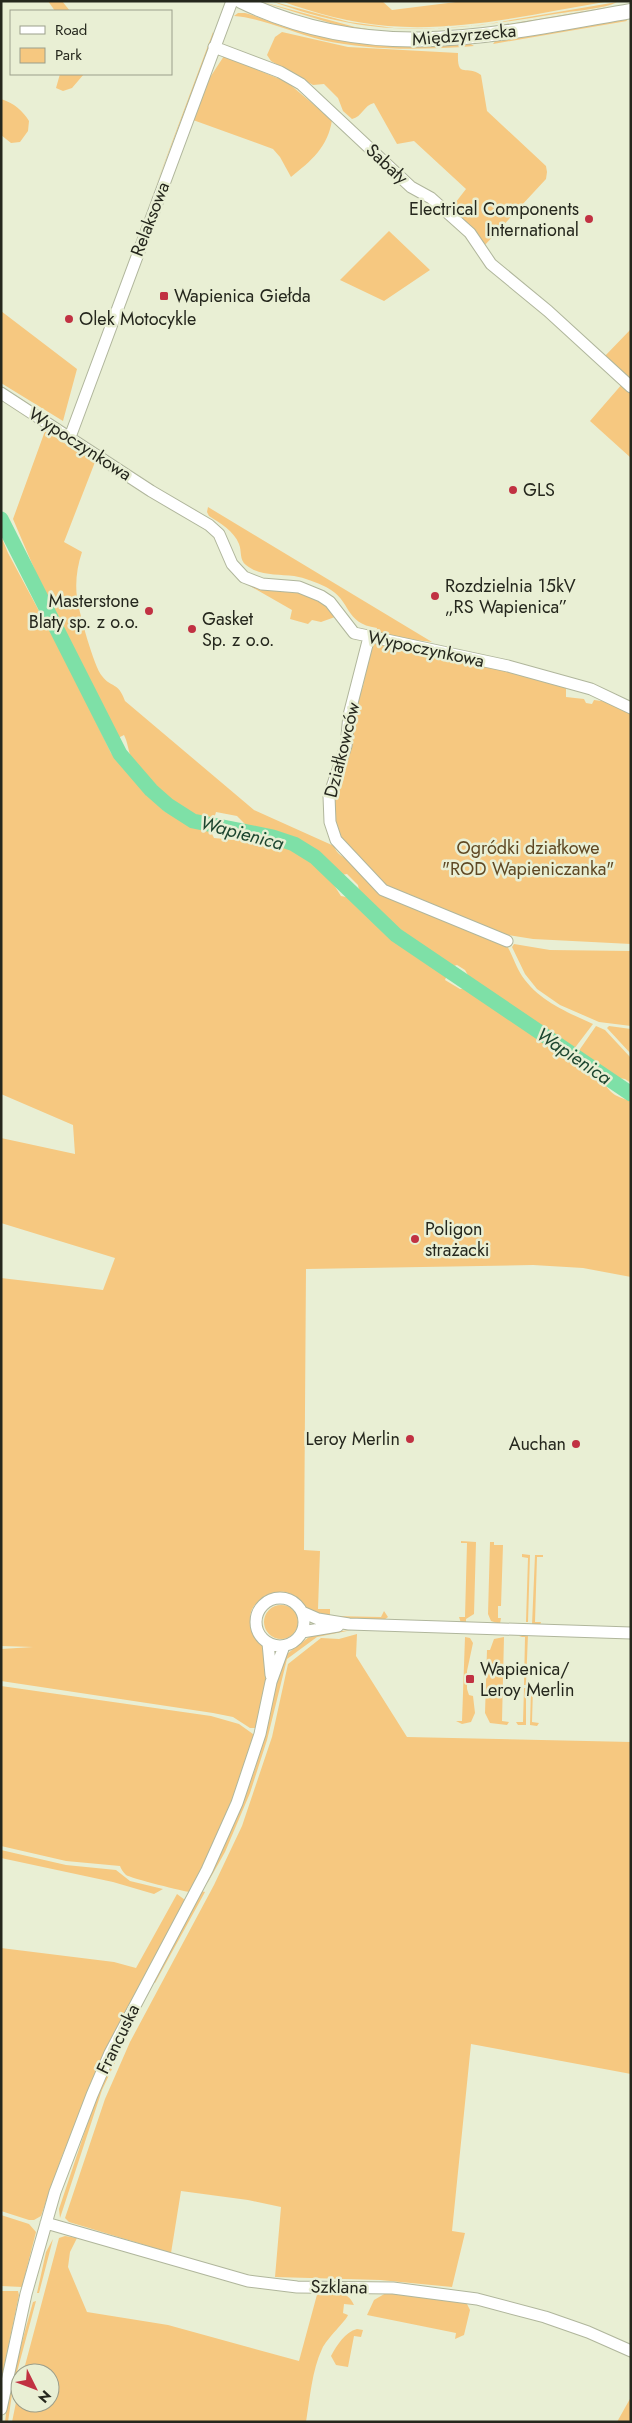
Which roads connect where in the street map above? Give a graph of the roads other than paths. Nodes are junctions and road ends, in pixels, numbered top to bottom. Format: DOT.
graph roads {
  1 [pos="232,1"];
  2 [pos="241,1"];
  3 [pos="631,11"];
  4 [pos="214,47"];
  5 [pos="631,387"];
  6 [pos="1,393"];
  7 [pos="70,437"];
  8 [pos="369,637"];
  9 [pos="631,708"];
  10 [pos="508,941"];
  11 [pos="302,1612"];
  12 [pos="349,1624"];
  13 [pos="302,1632"];
  14 [pos="631,1633"];
  15 [pos="268,1643"];
  16 [pos="284,1646"];
  17 [pos="271,1682"];
  18 [pos="46,2223"];
  19 [pos="631,2352"];
  20 [pos="1,2409"];
  1 -- 4 [label="street, Relaksowa"];
  2 -- 3 [label="main road, Międzyrzecka"];
  4 -- 5 [label="street, Sabały"];
  4 -- 7 [label="street, Relaksowa"];
  6 -- 7 [label="street, Wypoczynkowa"];
  7 -- 8 [label="street, Wypoczynkowa"];
  8 -- 9 [label="street, Wypoczynkowa"];
  8 -- 10 [label="street, Działkowców"];
  11 -- 12 [label="street"];
  11 -- 13 [label="street"];
  11 -- 15 [label="street"];
  12 -- 13 [label="street"];
  12 -- 14 [label="street"];
  13 -- 16 [label="street"];
  15 -- 16 [label="street"];
  15 -- 17 [label="street, Francuska"];
  16 -- 17 [label="street, Francuska"];
  17 -- 18 [label="street, Francuska"];
  18 -- 19 [label="street, Szklana"];
  18 -- 20 [label="street, Francuska"];
}
